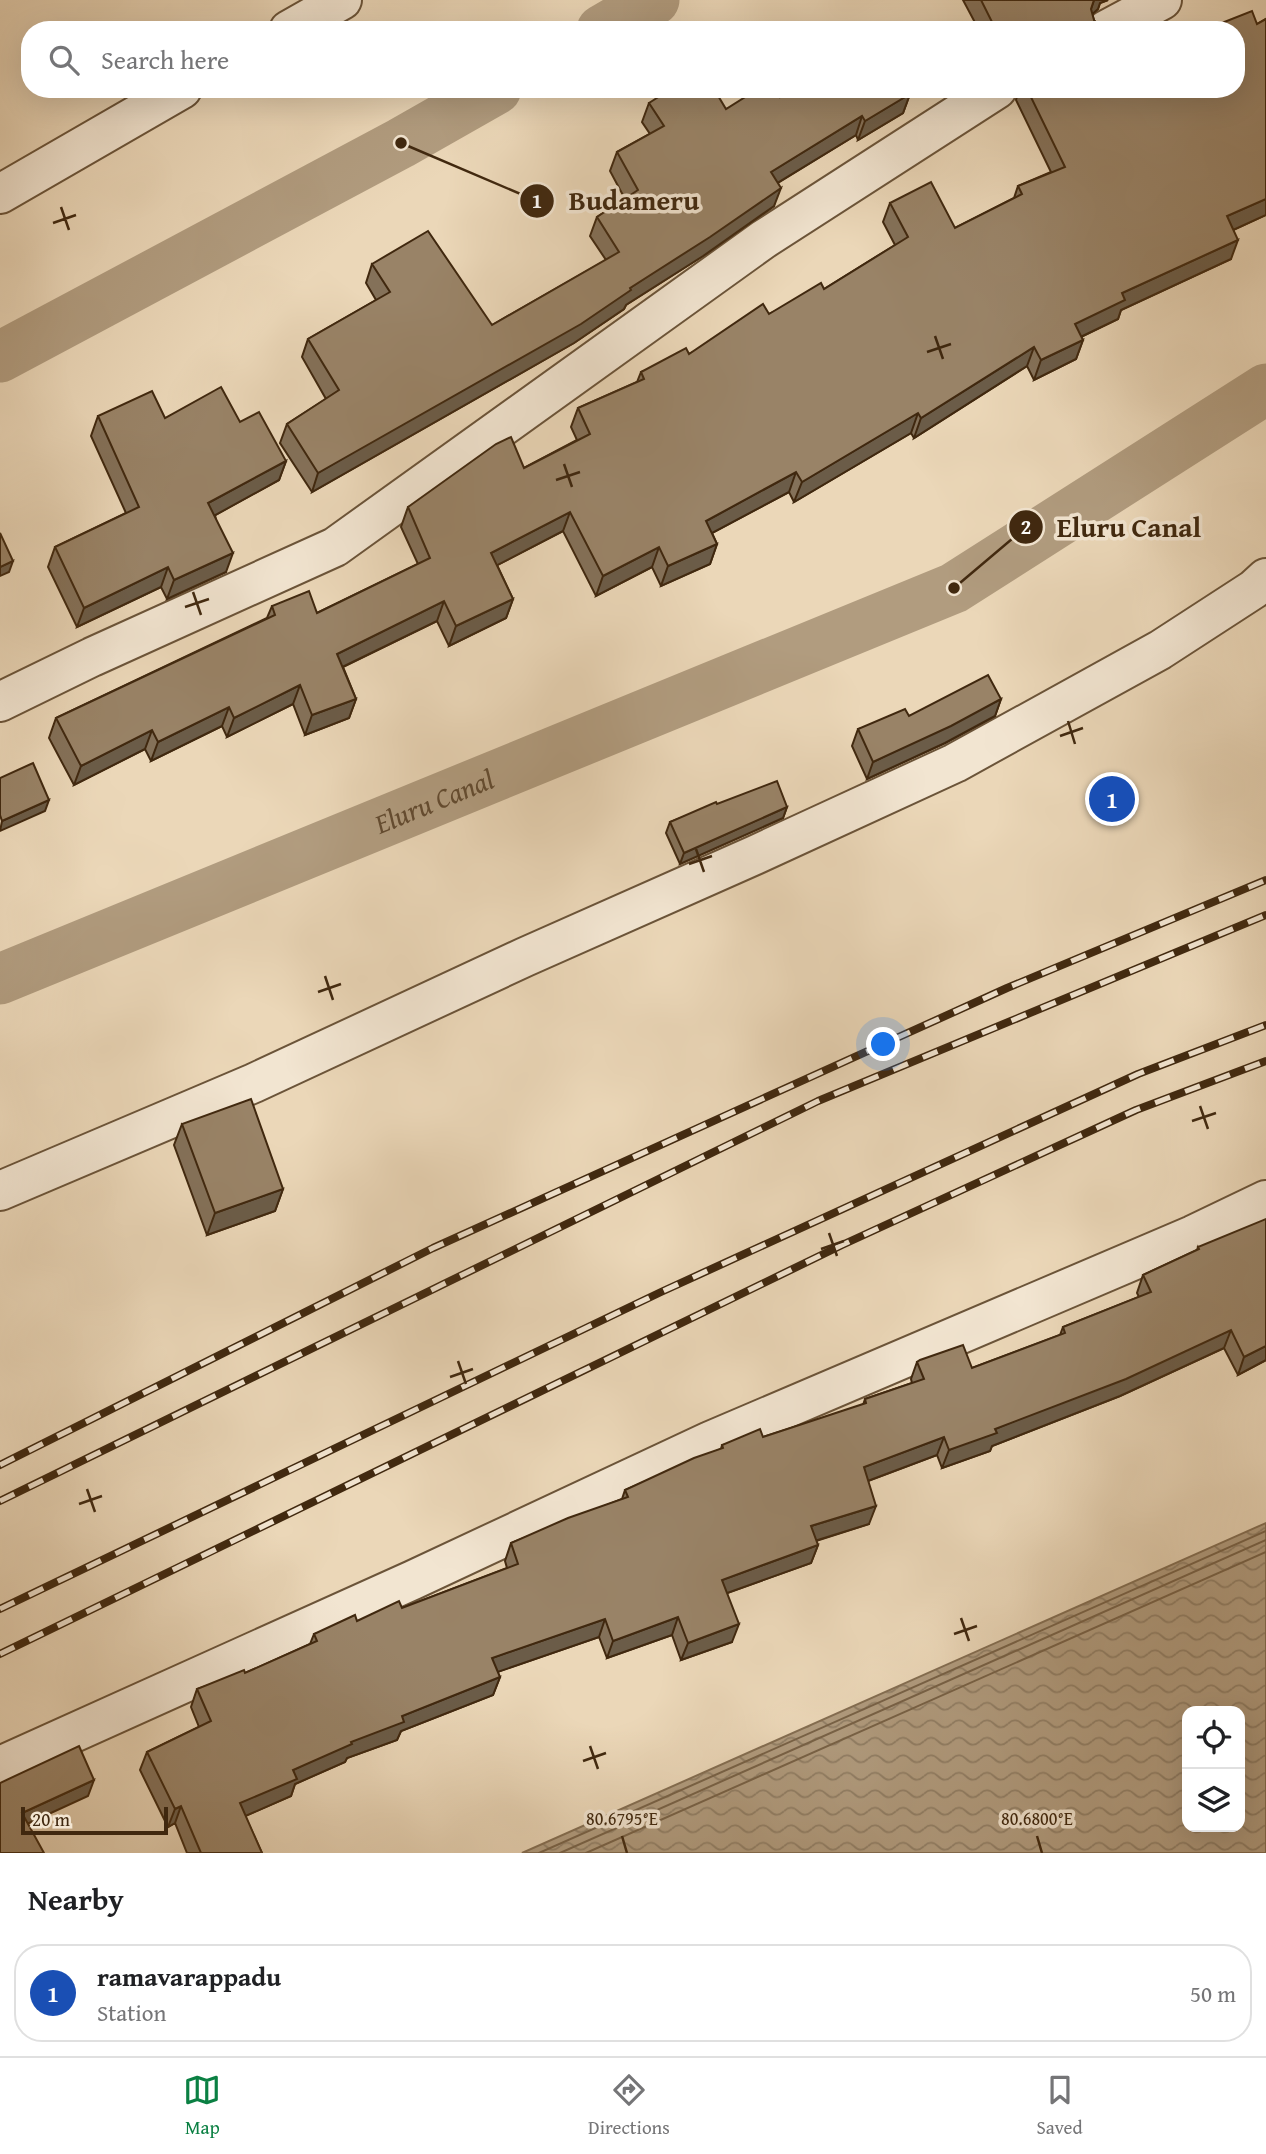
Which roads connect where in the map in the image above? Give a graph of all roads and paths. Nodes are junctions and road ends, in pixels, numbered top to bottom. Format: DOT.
graph roads {
  1 [pos="342,0"];
  2 [pos="1162,0"];
  3 [pos="305,21"];
  4 [pos="1123,21"];
  5 [pos="166,98"];
  6 [pos="983,98"];
  7 [pos="0,194"];
  8 [pos="1266,578"];
  9 [pos="0,702"];
  10 [pos="0,1191"];
  11 [pos="1266,1200"];
  12 [pos="0,1766"];
  1 -- 3 [label="street"];
  2 -- 4 [label="street"];
  5 -- 7 [label="street"];
  6 -- 9 [label="street"];
  8 -- 10 [label="street"];
  11 -- 12 [label="street"];
}
